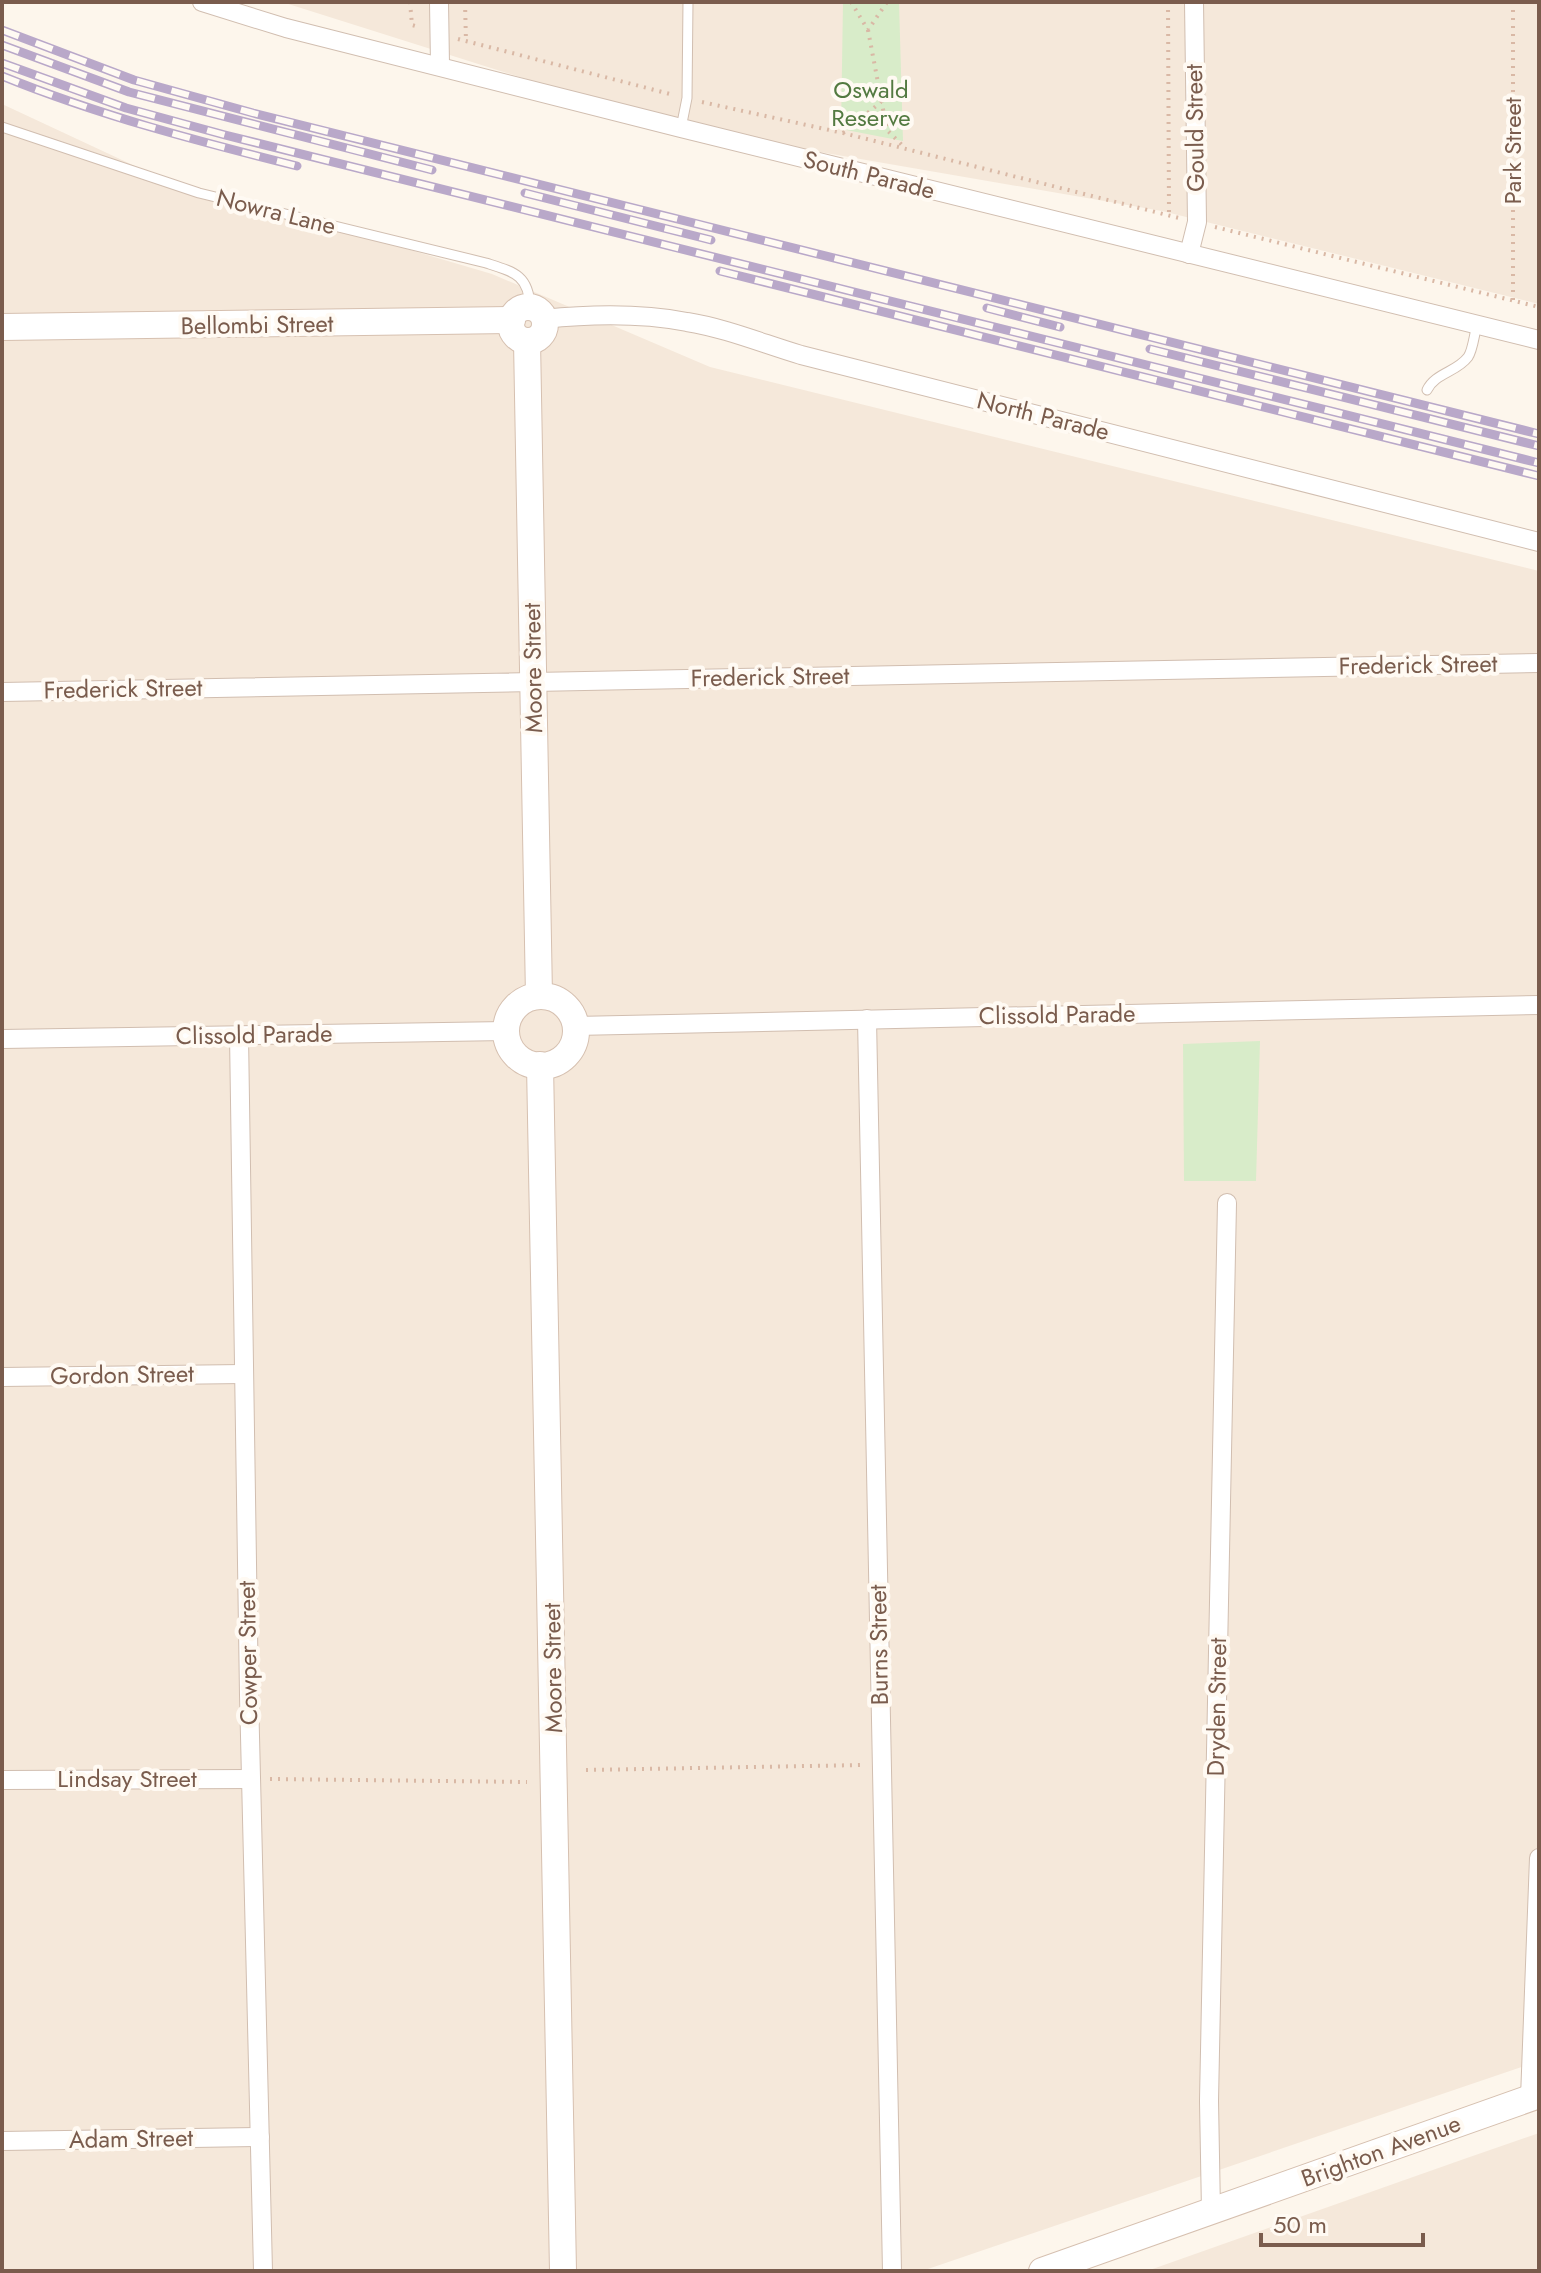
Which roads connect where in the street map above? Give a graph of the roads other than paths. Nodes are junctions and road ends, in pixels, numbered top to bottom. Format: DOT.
graph roads {
  1 [pos="202,2"];
  2 [pos="439,2"];
  3 [pos="688,2"];
  4 [pos="1194,2"];
  5 [pos="440,65"];
  6 [pos="2,127"];
  7 [pos="681,128"];
  8 [pos="1189,254"];
  9 [pos="528,322"];
  10 [pos="1477,325"];
  11 [pos="2,327"];
  12 [pos="1538,336"];
  13 [pos="1427,390"];
  14 [pos="1539,542"];
  15 [pos="1539,663"];
  16 [pos="534,681"];
  17 [pos="2,692"];
  18 [pos="539,996"];
  19 [pos="1539,1005"];
  20 [pos="867,1019"];
  21 [pos="575,1026"];
  22 [pos="506,1031"];
  23 [pos="239,1035"];
  24 [pos="2,1039"];
  25 [pos="540,1065"];
  26 [pos="1227,1203"];
  27 [pos="243,1374"];
  28 [pos="2,1377"];
  29 [pos="251,1779"];
  30 [pos="2,1780"];
  31 [pos="1539,1858"];
  32 [pos="1535,2096"];
  33 [pos="260,2137"];
  34 [pos="2,2141"];
  35 [pos="1211,2212"];
  36 [pos="1079,2265"];
  37 [pos="263,2271"];
  38 [pos="563,2271"];
  39 [pos="892,2271"];
  40 [pos="1042,2271"];
  1 -- 5 [label="street, South Parade"];
  2 -- 5 [label="street"];
  3 -- 7 [label="lane"];
  4 -- 8 [label="street, Gould Street"];
  5 -- 7 [label="street, South Parade"];
  6 -- 9 [label="lane, Nowra Lane"];
  7 -- 8 [label="street, South Parade"];
  8 -- 10 [label="street, South Parade"];
  9 -- 11 [label="street, Bellombi Street"];
  9 -- 14 [label="street, North Parade"];
  9 -- 16 [label="street, Moore Street"];
  10 -- 12 [label="street, South Parade"];
  10 -- 13 [label="lane"];
  15 -- 16 [label="street, Frederick Street"];
  16 -- 17 [label="street, Frederick Street"];
  16 -- 18 [label="street, Moore Street"];
  18 -- 21 [label="street"];
  18 -- 22 [label="street"];
  19 -- 20 [label="street, Clissold Parade"];
  20 -- 21 [label="street, Clissold Parade"];
  20 -- 39 [label="street, Burns Street"];
  21 -- 25 [label="street"];
  22 -- 23 [label="street, Clissold Parade"];
  22 -- 25 [label="street"];
  23 -- 24 [label="street, Clissold Parade"];
  23 -- 27 [label="street, Cowper Street"];
  25 -- 38 [label="street, Moore Street"];
  26 -- 35 [label="street, Dryden Street"];
  27 -- 28 [label="street, Gordon Street"];
  27 -- 29 [label="street, Cowper Street"];
  29 -- 30 [label="street, Lindsay Street"];
  29 -- 33 [label="street, Cowper Street"];
  31 -- 32 [label="street"];
  32 -- 35 [label="street, Brighton Avenue"];
  33 -- 34 [label="street, Adam Street"];
  33 -- 37 [label="street, Cowper Street"];
  35 -- 36 [label="street, Brighton Avenue"];
  36 -- 40 [label="street, Brighton Avenue"];
}
